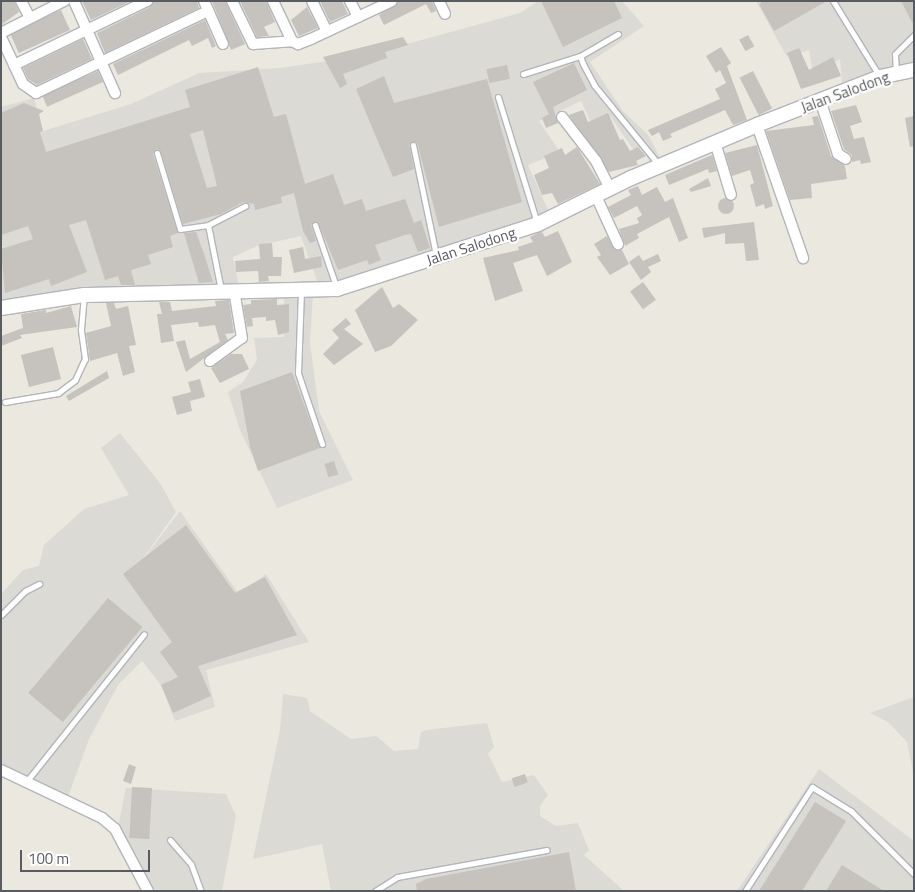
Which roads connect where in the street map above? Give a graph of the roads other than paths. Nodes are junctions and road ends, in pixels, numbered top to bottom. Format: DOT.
graph roads {
  1 [pos="22,1"];
  2 [pos="74,1"];
  3 [pos="147,1"];
  4 [pos="232,1"];
  5 [pos="273,1"];
  6 [pos="312,1"];
  7 [pos="350,1"];
  8 [pos="392,1"];
  9 [pos="439,1"];
  10 [pos="833,1"];
  11 [pos="62,2"];
  12 [pos="206,6"];
  13 [pos="445,14"];
  14 [pos="358,17"];
  15 [pos="30,18"];
  16 [pos="88,30"];
  17 [pos="327,32"];
  18 [pos="618,34"];
  19 [pos="1,35"];
  20 [pos="914,35"];
  21 [pos="292,41"];
  22 [pos="223,44"];
  23 [pos="580,56"];
  24 [pos="103,61"];
  25 [pos="14,65"];
  26 [pos="914,70"];
  27 [pos="896,73"];
  28 [pos="524,74"];
  29 [pos="880,77"];
  30 [pos="115,93"];
  31 [pos="498,97"];
  32 [pos="820,100"];
  33 [pos="562,117"];
  34 [pos="757,125"];
  35 [pos="715,142"];
  36 [pos="413,145"];
  37 [pos="157,153"];
  38 [pos="846,159"];
  39 [pos="659,166"];
  40 [pos="610,188"];
  41 [pos="731,195"];
  42 [pos="596,196"];
  43 [pos="245,206"];
  44 [pos="538,224"];
  45 [pos="208,225"];
  46 [pos="315,225"];
  47 [pos="618,244"];
  48 [pos="436,258"];
  49 [pos="803,258"];
  50 [pos="302,288"];
  51 [pos="337,289"];
  52 [pos="228,290"];
  53 [pos="84,295"];
  54 [pos="1,308"];
  55 [pos="210,361"];
  56 [pos="5,402"];
  57 [pos="322,444"];
  58 [pos="39,584"];
  59 [pos="1,615"];
  60 [pos="144,634"];
  61 [pos="1,770"];
  62 [pos="26,783"];
  63 [pos="170,840"];
  64 [pos="547,850"];
  65 [pos="914,874"];
  66 [pos="148,891"];
  67 [pos="201,891"];
  68 [pos="375,891"];
  69 [pos="745,891"];
  1 -- 15 [label="street"];
  2 -- 16 [label="street"];
  3 -- 16 [label="street"];
  4 -- 21 [label="street"];
  5 -- 21 [label="street"];
  6 -- 17 [label="street"];
  7 -- 14 [label="street"];
  8 -- 14 [label="street"];
  9 -- 13 [label="street"];
  10 -- 29 [label="lane"];
  11 -- 15 [label="street"];
  12 -- 22 [label="street"];
  12 -- 24 [label="street"];
  14 -- 17 [label="street"];
  15 -- 19 [label="street"];
  16 -- 24 [label="street"];
  16 -- 25 [label="street"];
  17 -- 21 [label="street"];
  18 -- 23 [label="lane"];
  19 -- 25 [label="street"];
  20 -- 27 [label="lane"];
  23 -- 28 [label="lane"];
  23 -- 39 [label="lane"];
  24 -- 25 [label="street"];
  24 -- 30 [label="street"];
  26 -- 27 [label="street, Jalan Salodong"];
  27 -- 29 [label="street, Jalan Salodong"];
  29 -- 32 [label="street, Jalan Salodong"];
  31 -- 44 [label="lane"];
  32 -- 34 [label="street, Jalan Salodong"];
  32 -- 38 [label="street"];
  33 -- 40 [label="street"];
  34 -- 35 [label="street, Jalan Salodong"];
  34 -- 49 [label="street"];
  35 -- 39 [label="street, Jalan Salodong"];
  35 -- 41 [label="street"];
  36 -- 48 [label="lane"];
  37 -- 45 [label="lane"];
  39 -- 40 [label="street, Jalan Salodong"];
  40 -- 42 [label="street, Jalan Salodong"];
  42 -- 44 [label="street, Jalan Salodong"];
  42 -- 47 [label="street"];
  43 -- 45 [label="lane"];
  44 -- 48 [label="street, Jalan Salodong"];
  45 -- 52 [label="lane"];
  46 -- 51 [label="lane"];
  48 -- 51 [label="street, Jalan Salodong"];
  50 -- 51 [label="street, Jalan Salodong"];
  50 -- 52 [label="street, Jalan Salodong"];
  50 -- 57 [label="lane"];
  52 -- 53 [label="street, Jalan Salodong"];
  52 -- 55 [label="street"];
  53 -- 54 [label="street, Jalan Salodong"];
  53 -- 56 [label="lane"];
  58 -- 59 [label="lane"];
  60 -- 62 [label="lane"];
  61 -- 62 [label="street"];
  62 -- 66 [label="street"];
  63 -- 67 [label="lane"];
  64 -- 68 [label="lane"];
  65 -- 69 [label="lane"];
}
